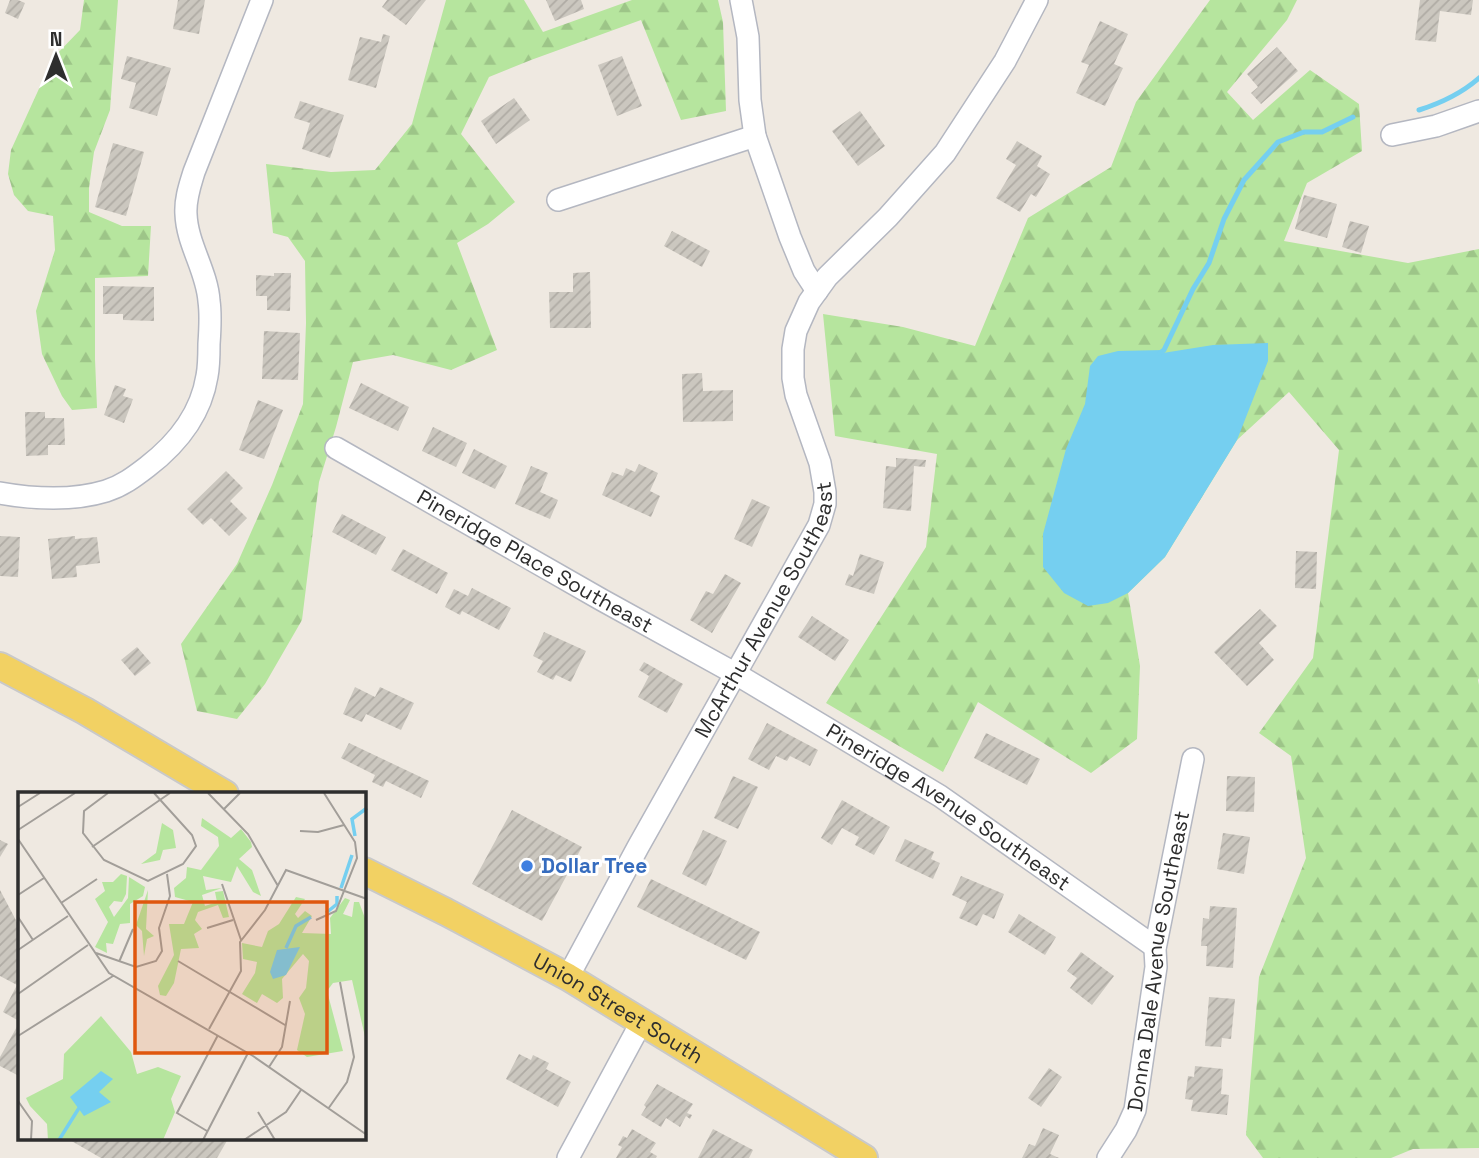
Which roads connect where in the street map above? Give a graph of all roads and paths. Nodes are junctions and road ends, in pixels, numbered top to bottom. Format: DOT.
graph roads {
  1 [pos="262,0"];
  2 [pos="741,0"];
  3 [pos="1037,0"];
  4 [pos="1479,111"];
  5 [pos="1392,135"];
  6 [pos="755,136"];
  7 [pos="558,200"];
  8 [pos="817,291"];
  9 [pos="336,449"];
  10 [pos="0,494"];
  11 [pos="0,666"];
  12 [pos="736,674"];
  13 [pos="1193,759"];
  14 [pos="222,792"];
  15 [pos="366,873"];
  16 [pos="1155,947"];
  17 [pos="568,977"];
  18 [pos="642,1021"];
  19 [pos="568,1158"];
  20 [pos="864,1158"];
  21 [pos="1108,1158"];
  1 -- 10 [label="street"];
  2 -- 6 [label="street"];
  3 -- 8 [label="street, McArthur Avenue Southeast"];
  4 -- 5 [label="street"];
  6 -- 7 [label="street"];
  6 -- 8 [label="street"];
  8 -- 12 [label="street, McArthur Avenue Southeast"];
  9 -- 12 [label="street, Pineridge Place Southeast"];
  11 -- 14 [label="main road"];
  12 -- 16 [label="street, Pineridge Avenue Southeast"];
  12 -- 17 [label="street, McArthur Avenue Southeast"];
  13 -- 16 [label="street, Donna Dale Avenue Southeast"];
  15 -- 17 [label="main road, Union Street South"];
  16 -- 21 [label="street, Donna Dale Avenue Southeast"];
  17 -- 18 [label="main road, Union Street South"];
  18 -- 19 [label="street"];
  18 -- 20 [label="main road, Union Street South"];
}
